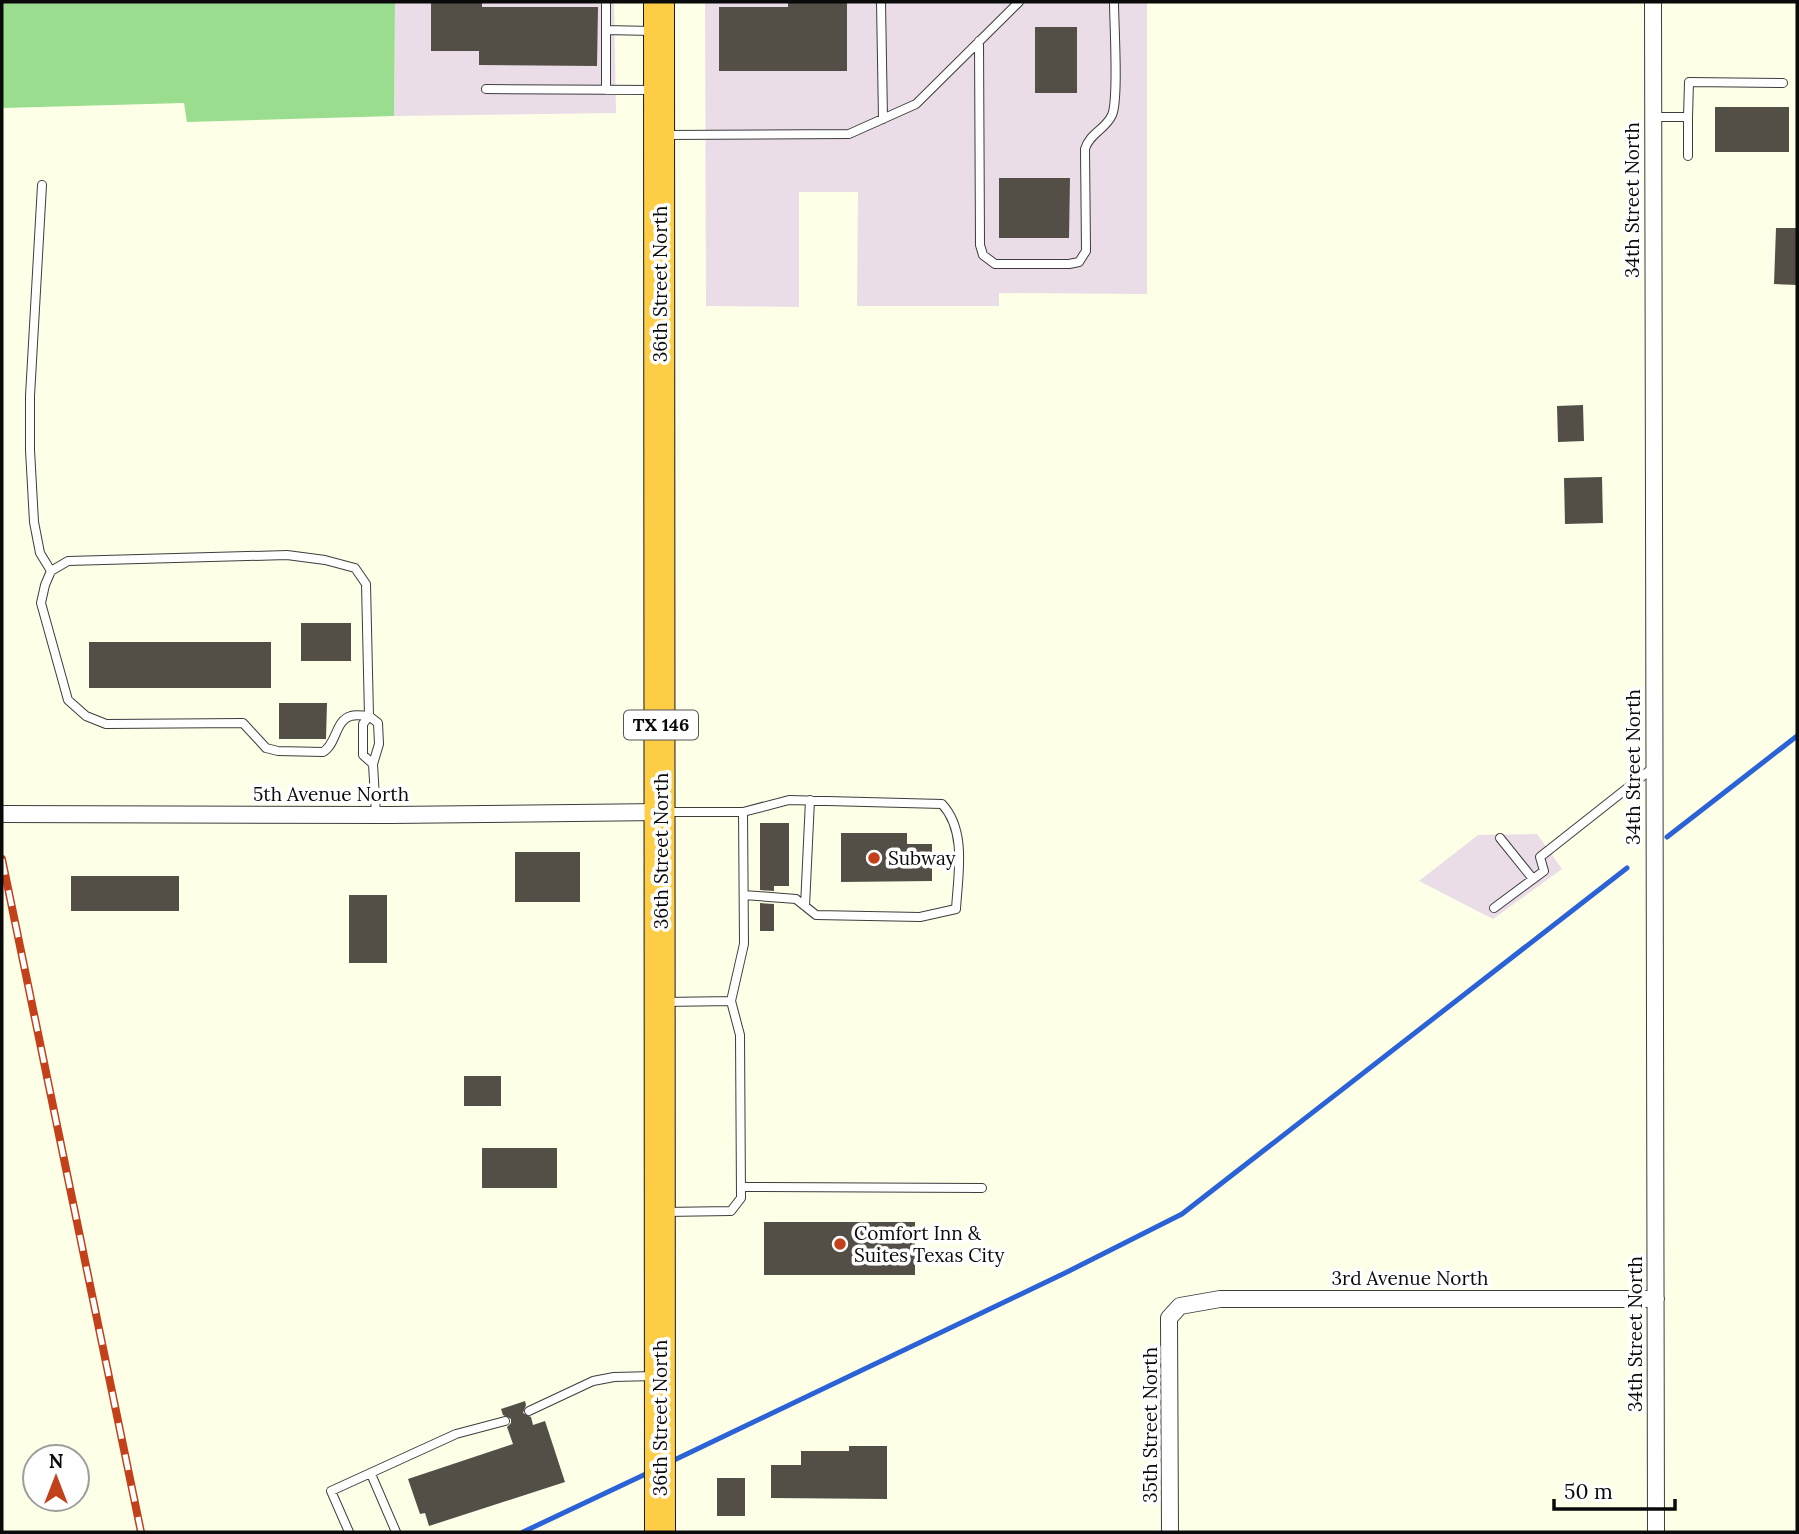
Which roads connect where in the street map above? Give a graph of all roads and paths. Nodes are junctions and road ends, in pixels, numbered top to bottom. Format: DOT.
graph roads {
  1 [pos="606,2"];
  2 [pos="881,2"];
  3 [pos="1019,2"];
  4 [pos="1114,2"];
  5 [pos="1653,2"];
  6 [pos="659,16"];
  7 [pos="606,30"];
  8 [pos="979,41"];
  9 [pos="1783,83"];
  10 [pos="486,89"];
  11 [pos="606,90"];
  12 [pos="660,90"];
  13 [pos="1653,117"];
  14 [pos="1688,117"];
  15 [pos="883,119"];
  16 [pos="660,135"];
  17 [pos="1688,156"];
  18 [pos="42,185"];
  19 [pos="51,571"];
  20 [pos="369,716"];
  21 [pos="373,764"];
  22 [pos="1654,767"];
  23 [pos="810,800"];
  24 [pos="661,812"];
  25 [pos="743,812"];
  26 [pos="2,814"];
  27 [pos="376,815"];
  28 [pos="1500,838"];
  29 [pos="1533,879"];
  30 [pos="744,895"];
  31 [pos="805,906"];
  32 [pos="1494,908"];
  33 [pos="731,1001"];
  34 [pos="660,1002"];
  35 [pos="741,1187"];
  36 [pos="982,1188"];
  37 [pos="660,1212"];
  38 [pos="1656,1299"];
  39 [pos="1169,1318"];
  40 [pos="660,1376"];
  41 [pos="529,1412"];
  42 [pos="505,1421"];
  43 [pos="371,1474"];
  44 [pos="660,1518"];
  45 [pos="349,1532"];
  46 [pos="396,1532"];
  47 [pos="1170,1532"];
  48 [pos="1656,1532"];
  1 -- 7 [label="lane"];
  2 -- 15 [label="lane"];
  3 -- 8 [label="lane"];
  4 -- 8 [label="lane"];
  5 -- 13 [label="street, 34th Street North"];
  6 -- 7 [label="lane"];
  6 -- 12 [label="highway, 36th Street North / TX 146"];
  7 -- 11 [label="lane"];
  8 -- 15 [label="lane"];
  9 -- 14 [label="lane"];
  10 -- 11 [label="lane"];
  11 -- 12 [label="lane"];
  12 -- 16 [label="highway, 36th Street North / TX 146"];
  13 -- 14 [label="lane"];
  13 -- 22 [label="street, 34th Street North"];
  14 -- 17 [label="lane"];
  15 -- 16 [label="lane"];
  16 -- 24 [label="highway, 36th Street North / TX 146"];
  18 -- 19 [label="lane"];
  19 -- 20 [label="lane"];
  19 -- 20 [label="lane"];
  20 -- 21 [label="lane"];
  20 -- 21 [label="lane"];
  21 -- 27 [label="lane"];
  22 -- 29 [label="lane"];
  22 -- 38 [label="street, 34th Street North"];
  23 -- 25 [label="lane"];
  23 -- 31 [label="lane"];
  23 -- 31 [label="lane"];
  24 -- 25 [label="lane"];
  24 -- 27 [label="street, 5th Avenue North"];
  24 -- 34 [label="highway, 36th Street North / TX 146"];
  25 -- 30 [label="lane"];
  26 -- 27 [label="street, 5th Avenue North"];
  28 -- 29 [label="lane"];
  29 -- 32 [label="lane"];
  30 -- 31 [label="lane"];
  30 -- 33 [label="lane"];
  33 -- 34 [label="lane"];
  33 -- 35 [label="lane"];
  34 -- 37 [label="highway, 36th Street North / TX 146"];
  35 -- 36 [label="lane"];
  35 -- 37 [label="lane"];
  37 -- 40 [label="highway, 36th Street North / TX 146"];
  38 -- 39 [label="street, 3rd Avenue North"];
  38 -- 48 [label="street, 34th Street North"];
  39 -- 47 [label="street, 35th Street North"];
  40 -- 41 [label="lane"];
  40 -- 44 [label="highway, 36th Street North / TX 146"];
  42 -- 43 [label="lane"];
  43 -- 45 [label="lane"];
  43 -- 46 [label="lane"];
}
